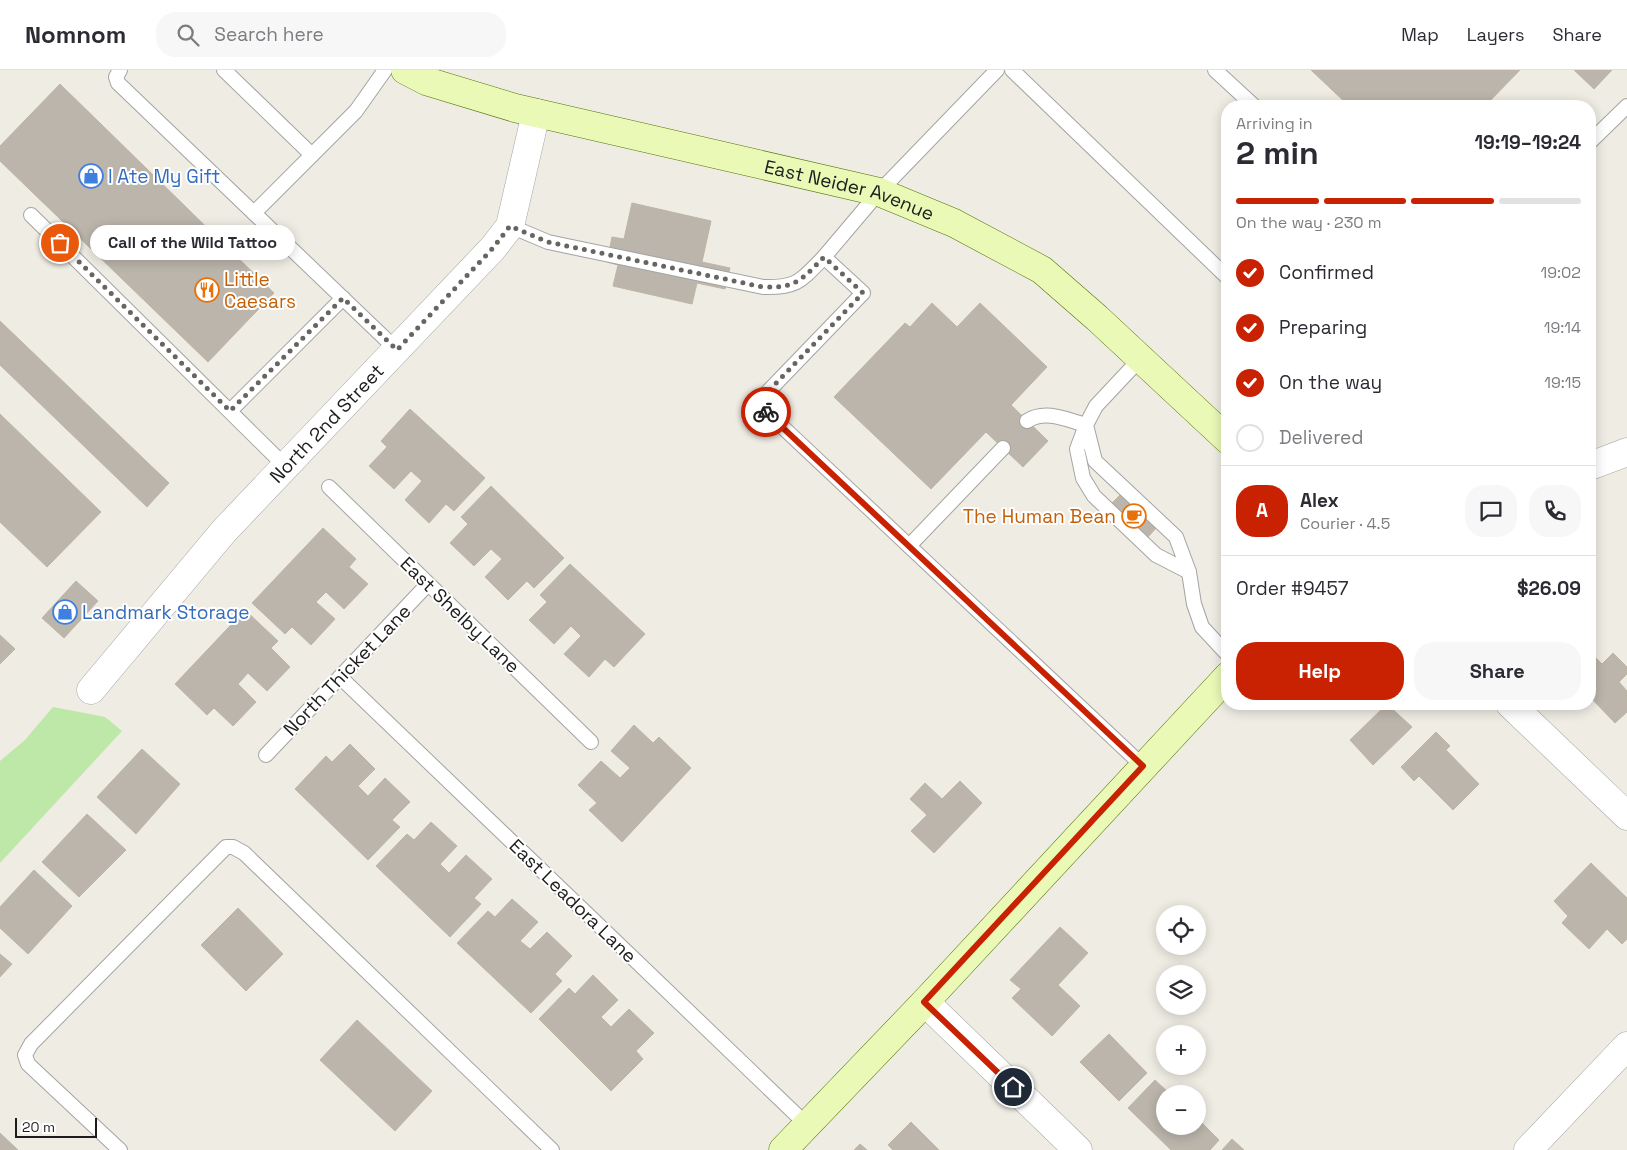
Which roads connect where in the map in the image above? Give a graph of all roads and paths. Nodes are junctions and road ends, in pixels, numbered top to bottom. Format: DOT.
graph roads {
  1 [pos="120,70"];
  2 [pos="224,70"];
  3 [pos="385,70"];
  4 [pos="406,70"];
  5 [pos="996,70"];
  6 [pos="1012,70"];
  7 [pos="1215,70"];
  8 [pos="1248,100"];
  9 [pos="1627,106"];
  10 [pos="536,113"];
  11 [pos="1596,136"];
  12 [pos="312,155"];
  13 [pos="879,192"];
  14 [pos="254,213"];
  15 [pos="31,215"];
  16 [pos="510,226"];
  17 [pos="824,257"];
  18 [pos="1221,271"];
  19 [pos="343,298"];
  20 [pos="397,350"];
  21 [pos="1140,359"];
  22 [pos="230,411"];
  23 [pos="1028,421"];
  24 [pos="1086,425"];
  25 [pos="1221,434"];
  26 [pos="1003,448"];
  27 [pos="1627,452"];
  28 [pos="1596,464"];
  29 [pos="286,467"];
  30 [pos="329,488"];
  31 [pos="908,546"];
  32 [pos="1189,572"];
  33 [pos="428,584"];
  34 [pos="1221,647"];
  35 [pos="340,677"];
  36 [pos="1221,683"];
  37 [pos="91,690"];
  38 [pos="1516,710"];
  39 [pos="591,742"];
  40 [pos="266,755"];
  41 [pos="1143,766"];
  42 [pos="1627,816"];
  43 [pos="924,1002"];
  44 [pos="1627,1046"];
  45 [pos="807,1125"];
  46 [pos="120,1150"];
  47 [pos="552,1150"];
  48 [pos="783,1150"];
  49 [pos="1078,1150"];
  50 [pos="1528,1150"];
  1 -- 14 [label="lane"];
  2 -- 12 [label="lane"];
  3 -- 12 [label="lane"];
  4 -- 10 [label="main road, East Neider Avenue"];
  5 -- 13 [label="lane"];
  6 -- 18 [label="lane"];
  7 -- 8 [label="lane"];
  9 -- 11 [label="lane"];
  10 -- 13 [label="main road, East Neider Avenue"];
  10 -- 16 [label="street, North 2nd Street"];
  12 -- 14 [label="lane"];
  13 -- 17 [label="lane"];
  13 -- 21 [label="main road, East Neider Avenue"];
  14 -- 19 [label="lane"];
  15 -- 22 [label="lane"];
  16 -- 17 [label="lane"];
  16 -- 20 [label="street, North 2nd Street"];
  17 -- 31 [label="lane"];
  19 -- 20 [label="lane"];
  19 -- 22 [label="lane"];
  20 -- 29 [label="street, North 2nd Street"];
  21 -- 24 [label="lane"];
  21 -- 25 [label="main road, East Neider Avenue"];
  22 -- 29 [label="lane"];
  23 -- 24 [label="lane"];
  24 -- 32 [label="lane"];
  24 -- 32 [label="lane"];
  26 -- 31 [label="lane"];
  27 -- 28 [label="street"];
  29 -- 37 [label="street, North 2nd Street"];
  30 -- 33 [label="lane, East Shelby Lane"];
  31 -- 41 [label="lane"];
  32 -- 34 [label="lane"];
  33 -- 35 [label="lane, North Thicket Lane"];
  33 -- 39 [label="lane, East Shelby Lane"];
  35 -- 40 [label="lane, North Thicket Lane"];
  35 -- 45 [label="lane, East Leadora Lane"];
  36 -- 41 [label="main road"];
  38 -- 42 [label="street"];
  41 -- 43 [label="main road"];
  43 -- 45 [label="main road"];
  43 -- 49 [label="street"];
  44 -- 50 [label="street"];
  45 -- 48 [label="main road"];
  46 -- 47 [label="lane"];
}
